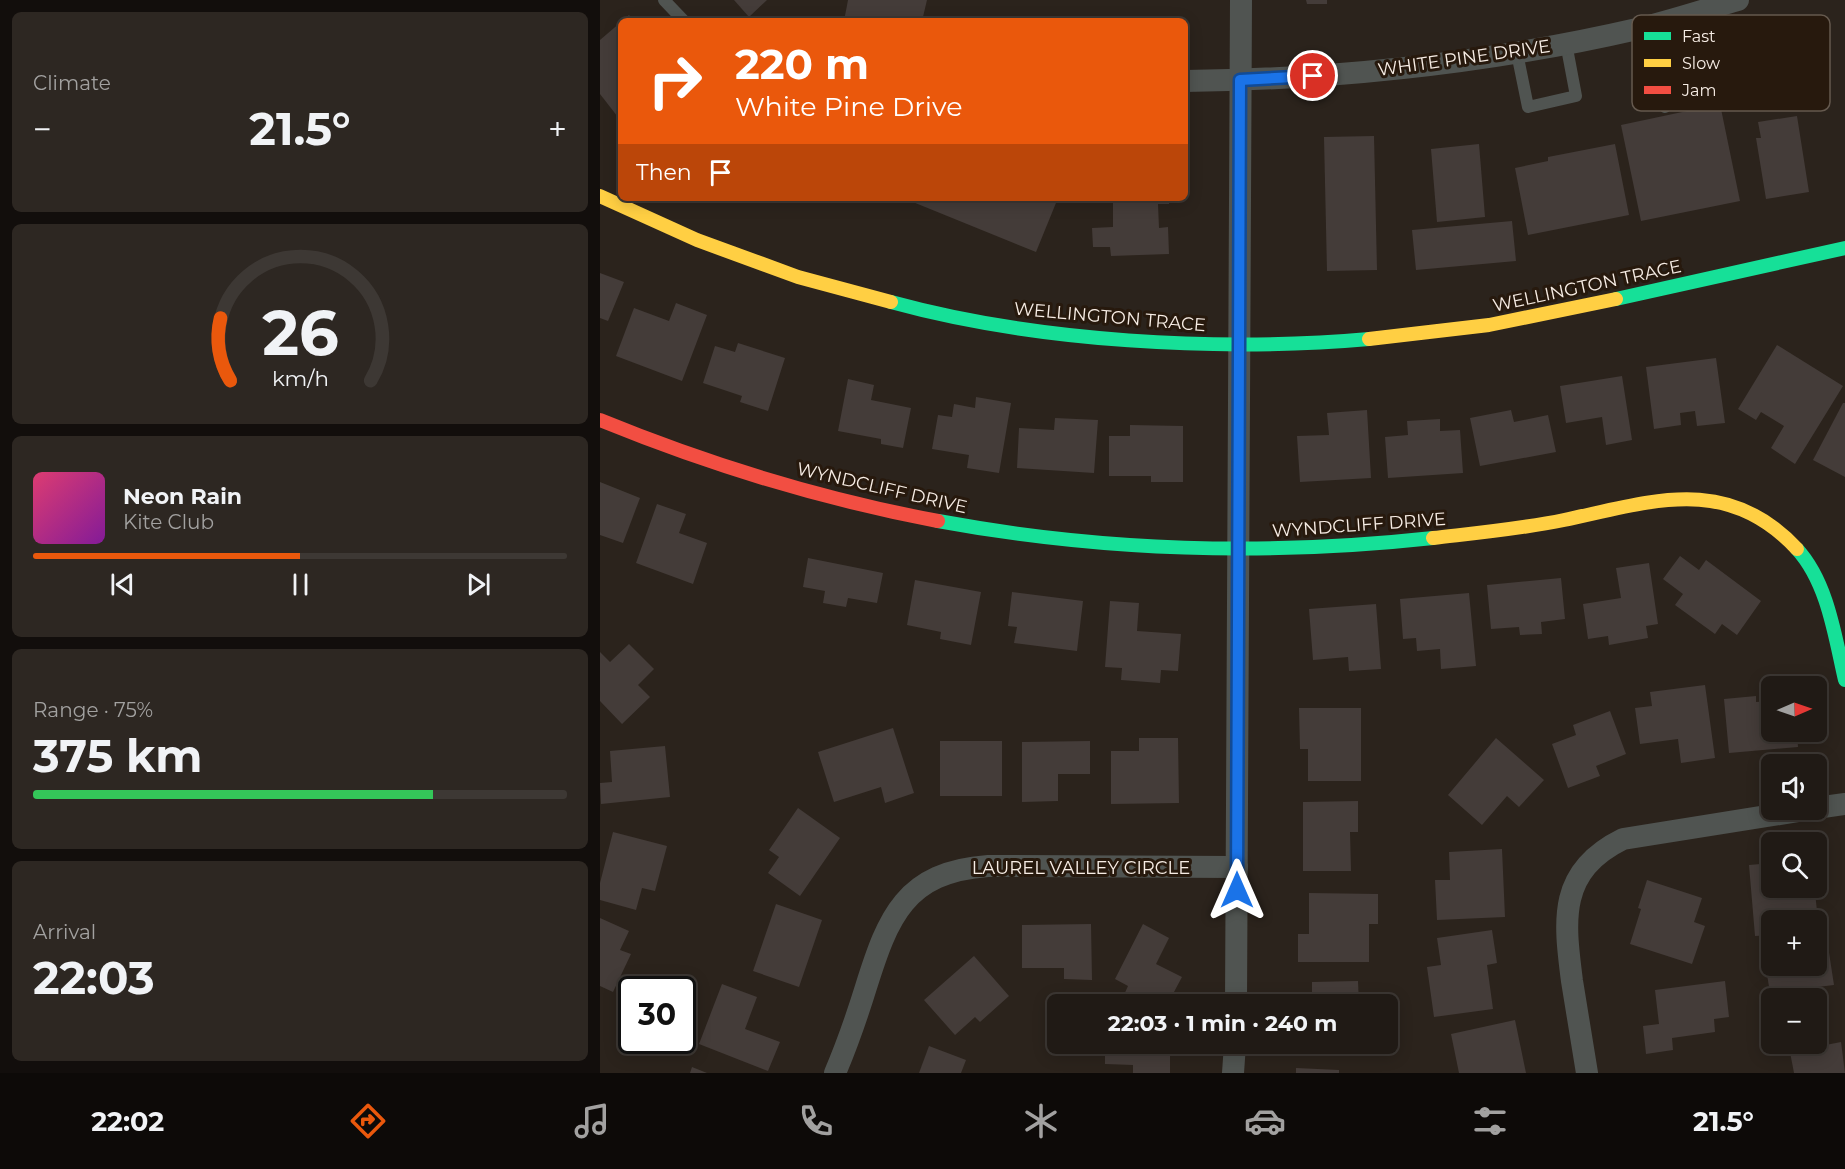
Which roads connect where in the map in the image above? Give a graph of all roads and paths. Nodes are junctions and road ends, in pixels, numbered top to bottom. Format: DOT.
graph roads {
  1 [pos="664,0"];
  2 [pos="1241,0"];
  3 [pos="1738,0"];
  4 [pos="1686,15"];
  5 [pos="681,18"];
  6 [pos="1632,29"];
  7 [pos="1566,43"];
  8 [pos="1517,52"];
  9 [pos="1240,80"];
  10 [pos="1188,81"];
  11 [pos="600,196"];
  12 [pos="1845,248"];
  13 [pos="1240,345"];
  14 [pos="600,420"];
  15 [pos="1239,550"];
  16 [pos="1845,680"];
  17 [pos="1845,804"];
  18 [pos="1827,806"];
  19 [pos="1761,817"];
  20 [pos="1237,867"];
  21 [pos="1236,994"];
  22 [pos="1234,1054"];
  23 [pos="836,1073"];
  24 [pos="1233,1073"];
  25 [pos="1587,1073"];
  1 -- 5 [label="lane"];
  2 -- 9 [label="street"];
  3 -- 4 [label="street, WHITE PINE DRIVE"];
  6 -- 7 [label="street, WHITE PINE DRIVE"];
  7 -- 8 [label="street, WHITE PINE DRIVE"];
  7 -- 8 [label="lane"];
  8 -- 9 [label="street, WHITE PINE DRIVE"];
  9 -- 10 [label="street, WHITE PINE DRIVE"];
  9 -- 13 [label="street"];
  11 -- 13 [label="street, WELLINGTON TRACE"];
  12 -- 13 [label="street, WELLINGTON TRACE"];
  13 -- 15 [label="street"];
  14 -- 15 [label="street, WYNDCLIFF DRIVE"];
  15 -- 16 [label="street, WYNDCLIFF DRIVE"];
  15 -- 20 [label="street"];
  17 -- 18 [label="street"];
  19 -- 25 [label="street"];
  20 -- 21 [label="street"];
  20 -- 23 [label="street, LAUREL VALLEY CIRCLE"];
  22 -- 24 [label="street"];
}
